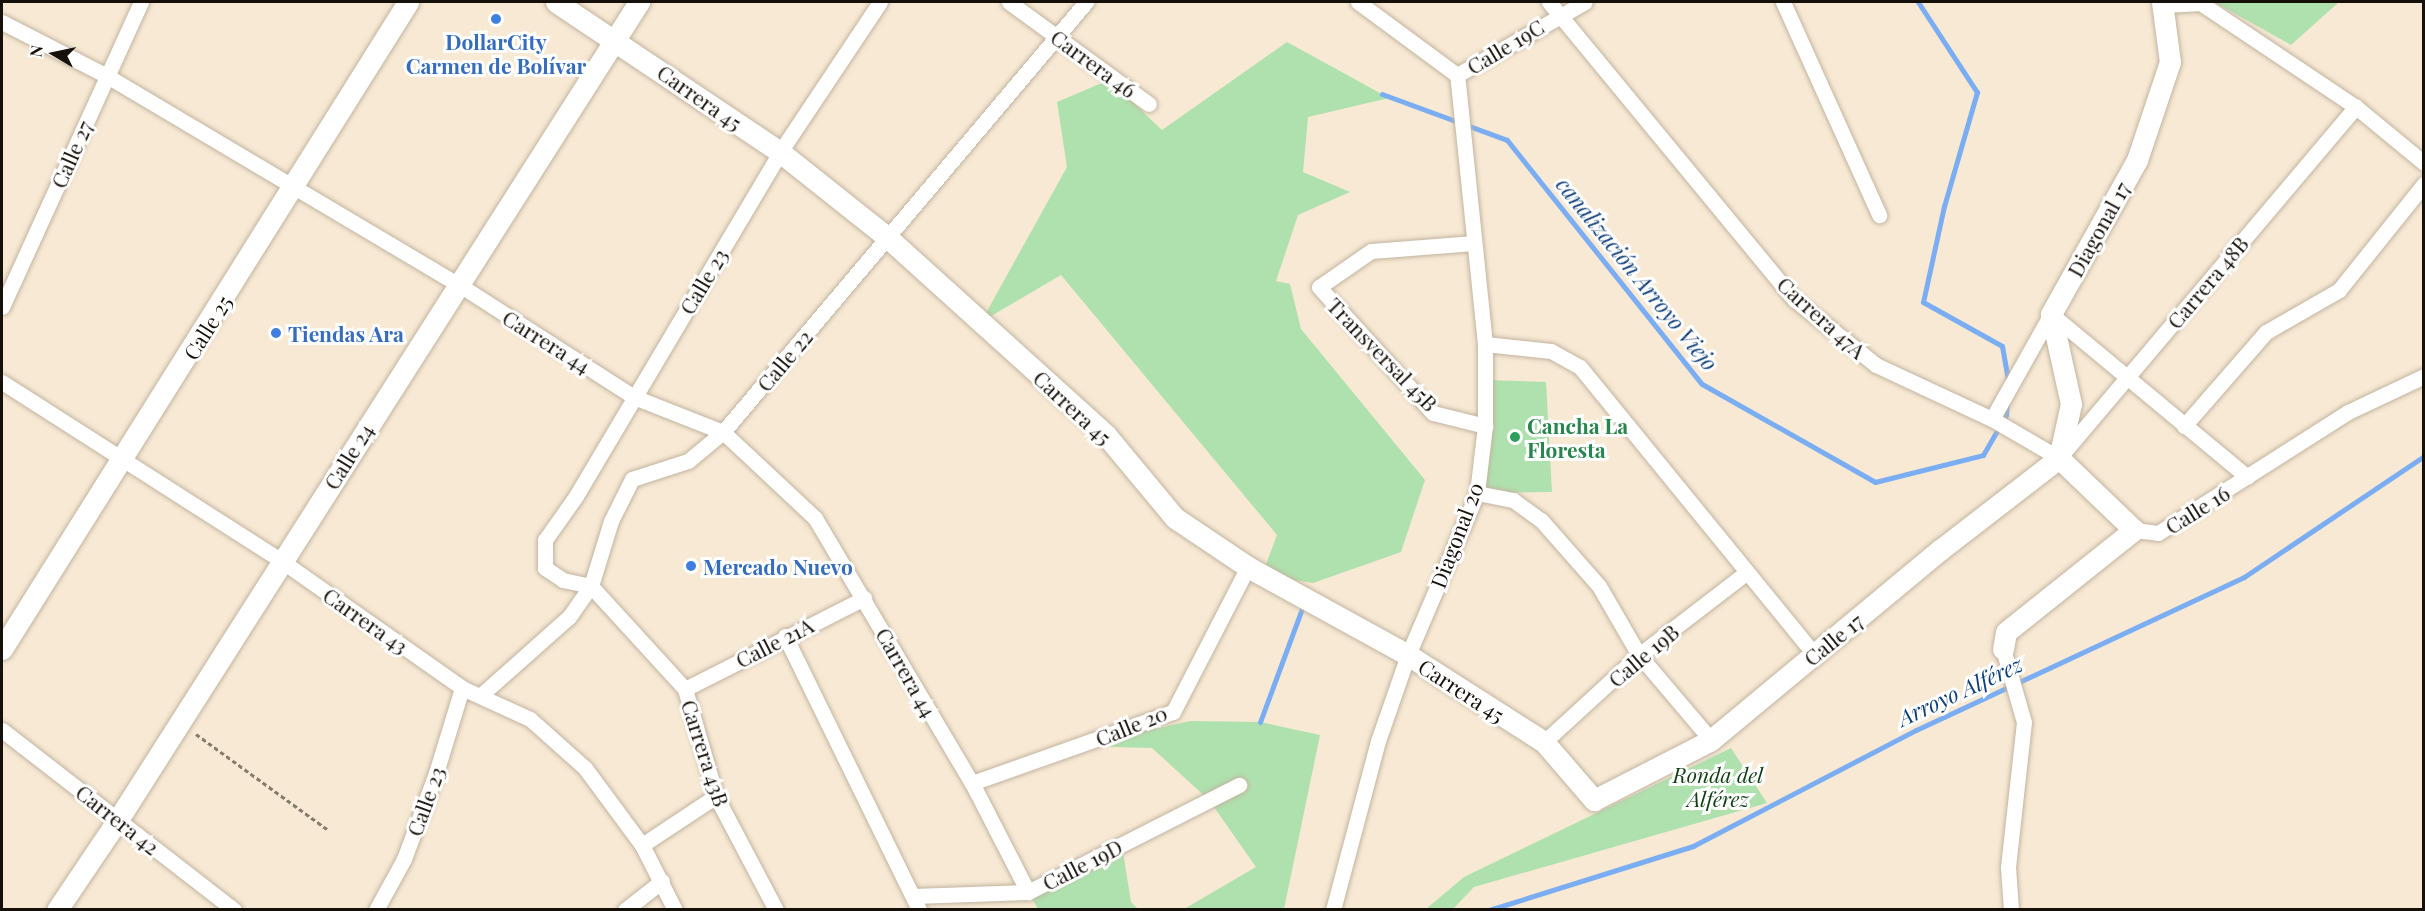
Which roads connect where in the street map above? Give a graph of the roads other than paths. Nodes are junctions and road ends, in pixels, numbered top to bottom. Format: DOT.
graph roads {
  1 [pos="141,2"];
  2 [pos="408,2"];
  3 [pos="555,2"];
  4 [pos="639,2"];
  5 [pos="880,2"];
  6 [pos="1009,2"];
  7 [pos="1086,2"];
  8 [pos="1358,2"];
  9 [pos="1585,2"];
  10 [pos="1783,2"];
  11 [pos="2200,2"];
  12 [pos="2163,3"];
  13 [pos="1554,8"];
  14 [pos="2,22"];
  15 [pos="1055,34"];
  16 [pos="615,38"];
  17 [pos="1457,75"];
  18 [pos="107,76"];
  19 [pos="1149,104"];
  20 [pos="2356,106"];
  21 [pos="780,152"];
  22 [pos="2424,163"];
  23 [pos="2424,184"];
  24 [pos="294,188"];
  25 [pos="1879,215"];
  26 [pos="887,237"];
  27 [pos="1474,243"];
  28 [pos="458,284"];
  29 [pos="2,307"];
  30 [pos="2051,315"];
  31 [pos="1485,345"];
  32 [pos="2424,376"];
  33 [pos="2125,378"];
  34 [pos="2,382"];
  35 [pos="634,397"];
  36 [pos="1992,419"];
  37 [pos="1485,426"];
  38 [pos="2184,426"];
  39 [pos="723,432"];
  40 [pos="2059,458"];
  41 [pos="122,462"];
  42 [pos="2247,477"];
  43 [pos="1477,493"];
  44 [pos="2134,530"];
  45 [pos="283,562"];
  46 [pos="1248,567"];
  47 [pos="1746,573"];
  48 [pos="591,586"];
  49 [pos="864,598"];
  50 [pos="785,636"];
  51 [pos="2,649"];
  52 [pos="2003,649"];
  53 [pos="1814,654"];
  54 [pos="1408,655"];
  55 [pos="1639,655"];
  56 [pos="462,688"];
  57 [pos="685,689"];
  58 [pos="482,695"];
  59 [pos="2,730"];
  60 [pos="1711,740"];
  61 [pos="1544,742"];
  62 [pos="972,783"];
  63 [pos="1239,785"];
  64 [pos="716,796"];
  65 [pos="1594,800"];
  66 [pos="119,818"];
  67 [pos="642,844"];
  68 [pos="662,881"];
  69 [pos="1028,892"];
  70 [pos="916,902"];
  71 [pos="57,909"];
  72 [pos="234,909"];
  73 [pos="376,909"];
  74 [pos="625,909"];
  75 [pos="675,909"];
  76 [pos="776,909"];
  77 [pos="1333,909"];
  78 [pos="2011,909"];
  1 -- 18 [label="street, Calle 27"];
  2 -- 24 [label="street, Calle 25"];
  3 -- 16 [label="street, Carrera 45"];
  4 -- 16 [label="street, Calle 24"];
  5 -- 21 [label="street, Calle 23"];
  6 -- 15 [label="street, Carrera 46"];
  7 -- 15 [label="street, Calle 22"];
  8 -- 17 [label="street"];
  9 -- 13 [label="street, Calle 19C"];
  10 -- 25 [label="street"];
  11 -- 12 [label="street"];
  11 -- 20 [label="street"];
  12 -- 30 [label="street, Diagonal 17"];
  13 -- 17 [label="street, Calle 19C"];
  13 -- 36 [label="street, Carrera 47A"];
  14 -- 18 [label="street, Carrera 44"];
  15 -- 19 [label="street, Carrera 46"];
  15 -- 26 [label="street, Calle 22"];
  16 -- 21 [label="street, Carrera 45"];
  16 -- 28 [label="street, Calle 24"];
  17 -- 27 [label="street, Diagonal 20"];
  18 -- 24 [label="street, Carrera 44"];
  18 -- 29 [label="street, Calle 27"];
  20 -- 22 [label="street"];
  20 -- 33 [label="street, Carrera 48B"];
  21 -- 26 [label="street, Carrera 45"];
  21 -- 35 [label="street, Calle 23"];
  23 -- 38 [label="street"];
  24 -- 28 [label="street, Carrera 44"];
  24 -- 41 [label="street, Calle 25"];
  26 -- 39 [label="street, Calle 22"];
  26 -- 46 [label="street, Carrera 45"];
  27 -- 31 [label="street, Diagonal 20"];
  27 -- 37 [label="street, Transversal 45B"];
  28 -- 35 [label="street, Carrera 44"];
  28 -- 45 [label="street, Calle 24"];
  30 -- 33 [label="street"];
  30 -- 36 [label="street"];
  30 -- 40 [label="street"];
  31 -- 37 [label="street, Diagonal 20"];
  31 -- 47 [label="street"];
  32 -- 42 [label="street, Calle 16"];
  33 -- 38 [label="street"];
  33 -- 40 [label="street, Carrera 48B"];
  34 -- 41 [label="street, Carrera 43"];
  35 -- 39 [label="street, Carrera 44"];
  35 -- 48 [label="street, Calle 23"];
  36 -- 40 [label="street, Carrera 47A"];
  37 -- 43 [label="street, Diagonal 20"];
  38 -- 42 [label="street"];
  39 -- 48 [label="street, Calle 22"];
  39 -- 49 [label="street, Carrera 44"];
  40 -- 44 [label="street, Carrera 47A"];
  40 -- 53 [label="street, Calle 17"];
  41 -- 45 [label="street, Carrera 43"];
  41 -- 51 [label="street, Calle 25"];
  42 -- 44 [label="street, Calle 16"];
  43 -- 54 [label="street, Diagonal 20"];
  43 -- 55 [label="street"];
  44 -- 52 [label="street, Calle 16"];
  45 -- 56 [label="street, Carrera 43"];
  45 -- 66 [label="street, Calle 24"];
  46 -- 54 [label="street, Carrera 45"];
  46 -- 62 [label="street, Calle 20"];
  47 -- 53 [label="street"];
  47 -- 55 [label="street, Calle 19B"];
  48 -- 57 [label="street, Carrera 43B"];
  48 -- 58 [label="street, Calle 22"];
  49 -- 50 [label="street, Calle 21A"];
  49 -- 62 [label="street, Carrera 44"];
  50 -- 57 [label="street, Calle 21A"];
  50 -- 70 [label="street"];
  52 -- 78 [label="street"];
  53 -- 60 [label="street, Calle 17"];
  54 -- 61 [label="street, Carrera 45"];
  54 -- 77 [label="street, Diagonal 20"];
  55 -- 60 [label="street"];
  55 -- 61 [label="street, Calle 19B"];
  56 -- 58 [label="street, Carrera 43"];
  56 -- 73 [label="street, Calle 23"];
  57 -- 64 [label="street, Carrera 43B"];
  58 -- 67 [label="street, Carrera 43"];
  59 -- 66 [label="street, Carrera 42"];
  60 -- 65 [label="street, Calle 17"];
  61 -- 65 [label="street, Carrera 45"];
  62 -- 69 [label="street, Carrera 44"];
  63 -- 69 [label="street, Calle 19D"];
  64 -- 67 [label="street"];
  64 -- 76 [label="street, Carrera 43B"];
  66 -- 71 [label="street, Calle 24"];
  66 -- 72 [label="street, Carrera 42"];
  67 -- 68 [label="street, Carrera 43"];
  68 -- 74 [label="street"];
  68 -- 75 [label="street, Carrera 43"];
  69 -- 70 [label="street, Calle 19D"];
}
